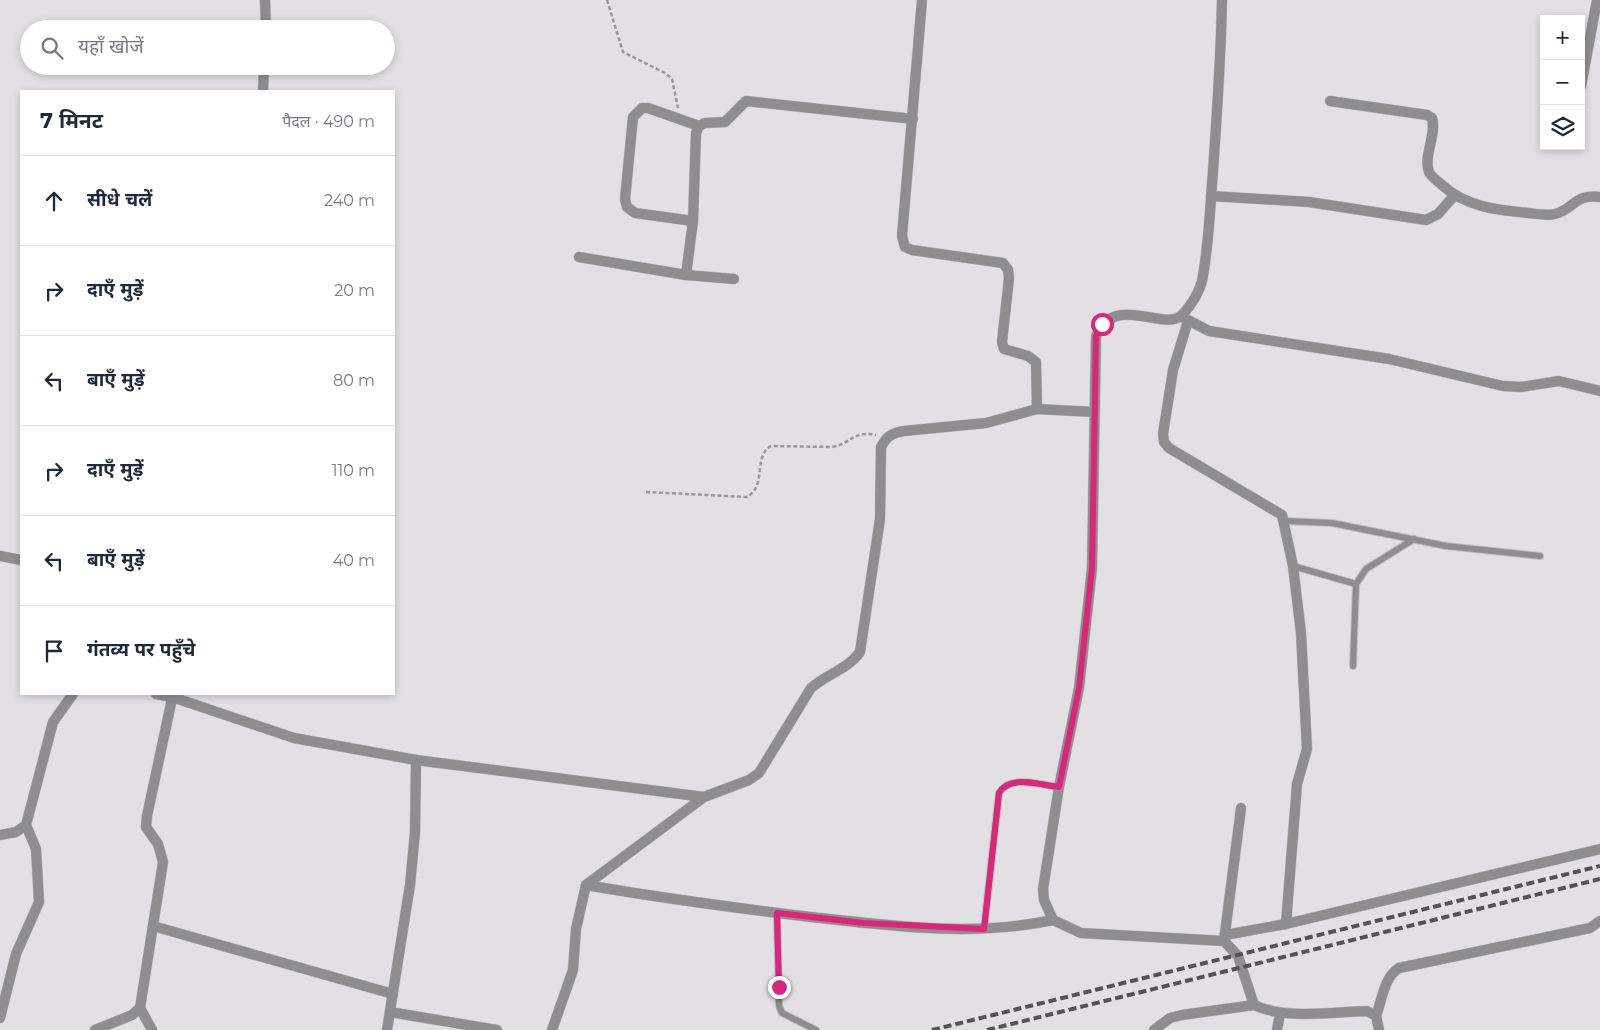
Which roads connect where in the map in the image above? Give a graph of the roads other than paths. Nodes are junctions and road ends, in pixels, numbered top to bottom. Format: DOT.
graph roads {
  1 [pos="265,0"];
  2 [pos="922,0"];
  3 [pos="1222,0"];
  4 [pos="1597,0"];
  5 [pos="266,20"];
  6 [pos="1585,64"];
  7 [pos="264,75"];
  8 [pos="263,90"];
  9 [pos="1330,101"];
  10 [pos="913,120"];
  11 [pos="699,126"];
  12 [pos="1211,196"];
  13 [pos="1454,196"];
  14 [pos="1600,197"];
  15 [pos="692,221"];
  16 [pos="579,257"];
  17 [pos="686,275"];
  18 [pos="734,279"];
  19 [pos="1185,318"];
  20 [pos="1600,390"];
  21 [pos="1037,409"];
  22 [pos="1094,412"];
  23 [pos="1284,521"];
  24 [pos="1414,539"];
  25 [pos="0,556"];
  26 [pos="1540,556"];
  27 [pos="20,560"];
  28 [pos="1292,566"];
  29 [pos="1356,584"];
  30 [pos="1353,666"];
  31 [pos="72,695"];
  32 [pos="173,695"];
  33 [pos="416,760"];
  34 [pos="1059,787"];
  35 [pos="704,797"];
  36 [pos="1242,808"];
  37 [pos="26,825"];
  38 [pos="0,835"];
  39 [pos="1600,848"];
  40 [pos="586,885"];
  41 [pos="777,913"];
  42 [pos="1053,920"];
  43 [pos="1600,921"];
  44 [pos="1286,924"];
  45 [pos="153,926"];
  46 [pos="984,929"];
  47 [pos="1224,938"];
  48 [pos="393,994"];
  49 [pos="1254,1005"];
  50 [pos="140,1008"];
  51 [pos="390,1012"];
  52 [pos="1280,1014"];
  53 [pos="1376,1016"];
  54 [pos="0,1018"];
  55 [pos="95,1030"];
  56 [pos="152,1030"];
  57 [pos="387,1030"];
  58 [pos="497,1030"];
  59 [pos="552,1030"];
  60 [pos="816,1030"];
  61 [pos="1154,1030"];
  62 [pos="1278,1030"];
  63 [pos="1379,1030"];
  1 -- 5 [label="street"];
  2 -- 10 [label="street"];
  3 -- 12 [label="street"];
  4 -- 6 [label="street"];
  7 -- 8 [label="street"];
  9 -- 13 [label="street"];
  10 -- 11 [label="street"];
  10 -- 21 [label="street"];
  11 -- 15 [label="street"];
  11 -- 15 [label="street"];
  12 -- 13 [label="street"];
  12 -- 19 [label="street"];
  13 -- 14 [label="street"];
  15 -- 17 [label="street"];
  16 -- 17 [label="street"];
  17 -- 18 [label="street"];
  19 -- 20 [label="street"];
  19 -- 22 [label="street"];
  19 -- 23 [label="street"];
  21 -- 22 [label="street"];
  21 -- 35 [label="street"];
  22 -- 34 [label="street"];
  23 -- 24 [label="lane"];
  23 -- 28 [label="street"];
  24 -- 26 [label="lane"];
  24 -- 29 [label="lane"];
  25 -- 27 [label="street"];
  28 -- 29 [label="lane"];
  28 -- 44 [label="street"];
  29 -- 30 [label="lane"];
  31 -- 37 [label="street"];
  32 -- 33 [label="street"];
  32 -- 45 [label="street"];
  33 -- 35 [label="street"];
  33 -- 48 [label="street"];
  34 -- 42 [label="street"];
  34 -- 46 [label="lane"];
  35 -- 40 [label="street"];
  36 -- 47 [label="street"];
  37 -- 38 [label="street"];
  37 -- 54 [label="street"];
  39 -- 44 [label="street"];
  40 -- 41 [label="street"];
  40 -- 59 [label="street"];
  41 -- 46 [label="street"];
  41 -- 60 [label="lane"];
  42 -- 46 [label="street"];
  42 -- 47 [label="street"];
  43 -- 53 [label="street"];
  44 -- 47 [label="street"];
  45 -- 48 [label="street"];
  45 -- 50 [label="street"];
  47 -- 49 [label="street"];
  48 -- 51 [label="street"];
  49 -- 52 [label="street"];
  49 -- 61 [label="street"];
  50 -- 55 [label="street"];
  50 -- 56 [label="street"];
  51 -- 57 [label="street"];
  51 -- 58 [label="street"];
  52 -- 53 [label="street"];
  52 -- 62 [label="street"];
  53 -- 63 [label="street"];
}
